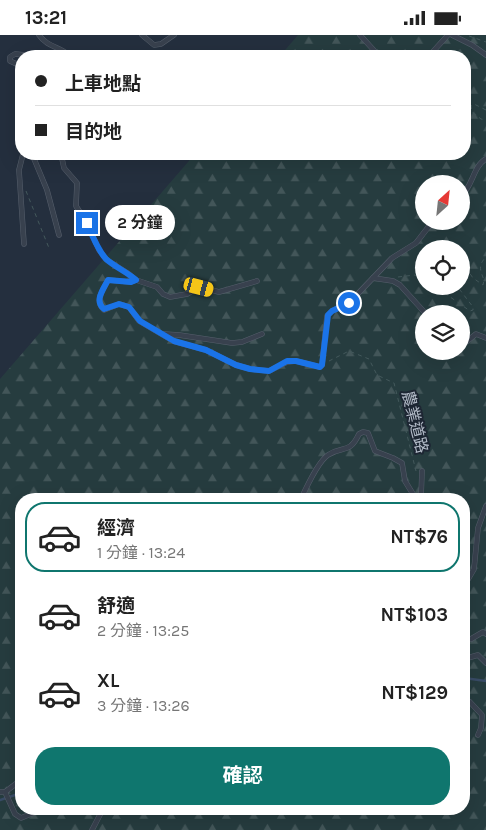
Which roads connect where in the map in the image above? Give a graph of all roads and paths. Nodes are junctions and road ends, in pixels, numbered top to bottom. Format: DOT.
graph roads {
  1 [pos="39,35"];
  2 [pos="142,35"];
  3 [pos="174,35"];
  4 [pos="360,35"];
  5 [pos="448,35"];
  6 [pos="452,35"];
  7 [pos="466,35"];
  8 [pos="486,42"];
  9 [pos="62,50"];
  10 [pos="374,50"];
  11 [pos="434,50"];
  12 [pos="15,54"];
  13 [pos="486,55"];
  14 [pos="15,64"];
  15 [pos="486,110"];
  16 [pos="486,120"];
  17 [pos="486,159"];
  18 [pos="22,160"];
  19 [pos="34,160"];
  20 [pos="62,160"];
  21 [pos="470,184"];
  22 [pos="20,185"];
  23 [pos="426,230"];
  24 [pos="59,235"];
  25 [pos="24,243"];
  26 [pos="49,248"];
  27 [pos="486,257"];
  28 [pos="470,274"];
  29 [pos="415,275"];
  30 [pos="373,278"];
  31 [pos="136,280"];
  32 [pos="257,281"];
  33 [pos="394,281"];
  34 [pos="449,295"];
  35 [pos="464,295"];
  36 [pos="418,305"];
  37 [pos="162,334"];
  38 [pos="262,334"];
  39 [pos="486,338"];
  40 [pos="470,339"];
  41 [pos="322,365"];
  42 [pos="422,471"];
  43 [pos="417,475"];
  44 [pos="304,493"];
  45 [pos="413,493"];
  46 [pos="422,493"];
  47 [pos="486,506"];
  48 [pos="470,576"];
  49 [pos="486,626"];
  50 [pos="484,633"];
  51 [pos="470,639"];
  52 [pos="470,657"];
  53 [pos="486,663"];
  54 [pos="470,702"];
  55 [pos="478,735"];
  56 [pos="15,784"];
  57 [pos="2,792"];
  58 [pos="15,814"];
  59 [pos="16,815"];
  60 [pos="28,815"];
  61 [pos="100,815"];
  62 [pos="92,830"];
  1 -- 9 [label="lane"];
  2 -- 3 [label="lane"];
  4 -- 10 [label="lane"];
  5 -- 11 [label="lane"];
  6 -- 13 [label="lane"];
  7 -- 8 [label="path"];
  12 -- 14 [label="lane"];
  15 -- 16 [label="path"];
  17 -- 21 [label="lane"];
  18 -- 22 [label="lane"];
  19 -- 24 [label="lane"];
  20 -- 31 [label="lane"];
  22 -- 25 [label="lane"];
  22 -- 26 [label="path"];
  23 -- 30 [label="lane"];
  27 -- 28 [label="path"];
  29 -- 33 [label="path"];
  30 -- 33 [label="lane"];
  30 -- 41 [label="lane"];
  31 -- 32 [label="lane"];
  31 -- 37 [label="lane"];
  33 -- 36 [label="lane"];
  34 -- 35 [label="path"];
  37 -- 38 [label="lane"];
  37 -- 41 [label="lane"];
  39 -- 40 [label="lane"];
  41 -- 43 [label="path, 農業道路"];
  42 -- 46 [label="lane"];
  44 -- 45 [label="lane"];
  47 -- 48 [label="lane"];
  49 -- 50 [label="lane"];
  50 -- 51 [label="lane"];
  52 -- 53 [label="lane"];
  54 -- 55 [label="lane"];
  56 -- 57 [label="lane"];
  57 -- 58 [label="lane"];
  59 -- 60 [label="lane"];
  61 -- 62 [label="lane"];
}
